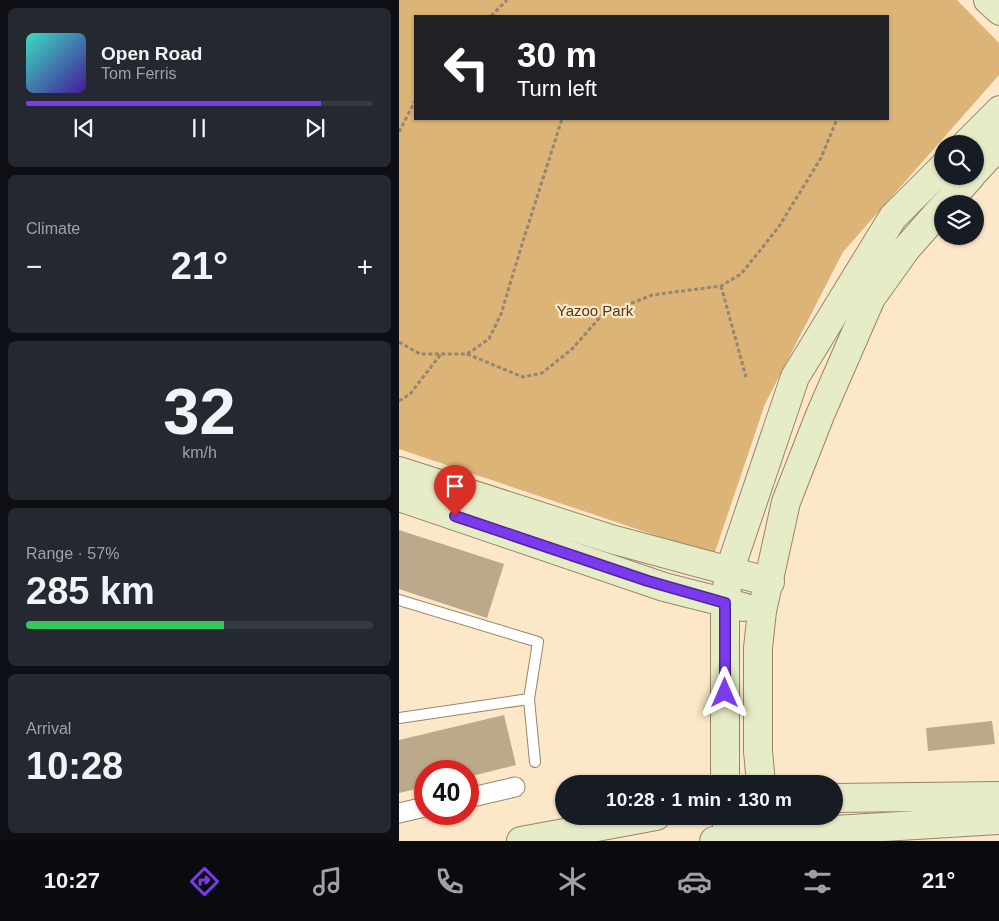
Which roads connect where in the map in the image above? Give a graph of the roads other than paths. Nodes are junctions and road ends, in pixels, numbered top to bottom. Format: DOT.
graph roads {
  1 [pos="988,0"];
  2 [pos="999,11"];
  3 [pos="999,110"];
  4 [pos="975,135"];
  5 [pos="999,144"];
  6 [pos="984,161"];
  7 [pos="934,176"];
  8 [pos="963,185"];
  9 [pos="954,195"];
  10 [pos="934,218"];
  11 [pos="399,471"];
  12 [pos="399,497"];
  13 [pos="729,572"];
  14 [pos="770,582"];
  15 [pos="399,600"];
  16 [pos="725,603"];
  17 [pos="762,611"];
  18 [pos="529,699"];
  19 [pos="399,718"];
  20 [pos="535,762"];
  21 [pos="725,775"];
  22 [pos="760,775"];
  23 [pos="515,788"];
  24 [pos="479,796"];
  25 [pos="999,796"];
  26 [pos="843,798"];
  27 [pos="414,810"];
  28 [pos="399,813"];
  29 [pos="999,820"];
  30 [pos="843,823"];
  31 [pos="607,825"];
  32 [pos="766,825"];
  33 [pos="723,832"];
  34 [pos="521,841"];
  1 -- 2 [label="street"];
  3 -- 4 [label="street"];
  5 -- 6 [label="street"];
  7 -- 13 [label="street"];
  8 -- 9 [label="street"];
  10 -- 14 [label="street"];
  11 -- 13 [label="street"];
  12 -- 16 [label="street"];
  13 -- 14 [label="street"];
  13 -- 16 [label="street"];
  14 -- 17 [label="street"];
  15 -- 18 [label="lane"];
  16 -- 17 [label="street"];
  16 -- 21 [label="street"];
  17 -- 22 [label="street"];
  18 -- 19 [label="lane"];
  18 -- 20 [label="lane"];
  23 -- 24 [label="street"];
  25 -- 26 [label="street"];
  27 -- 28 [label="street"];
  29 -- 30 [label="street"];
  31 -- 34 [label="street"];
  32 -- 33 [label="street"];
}
